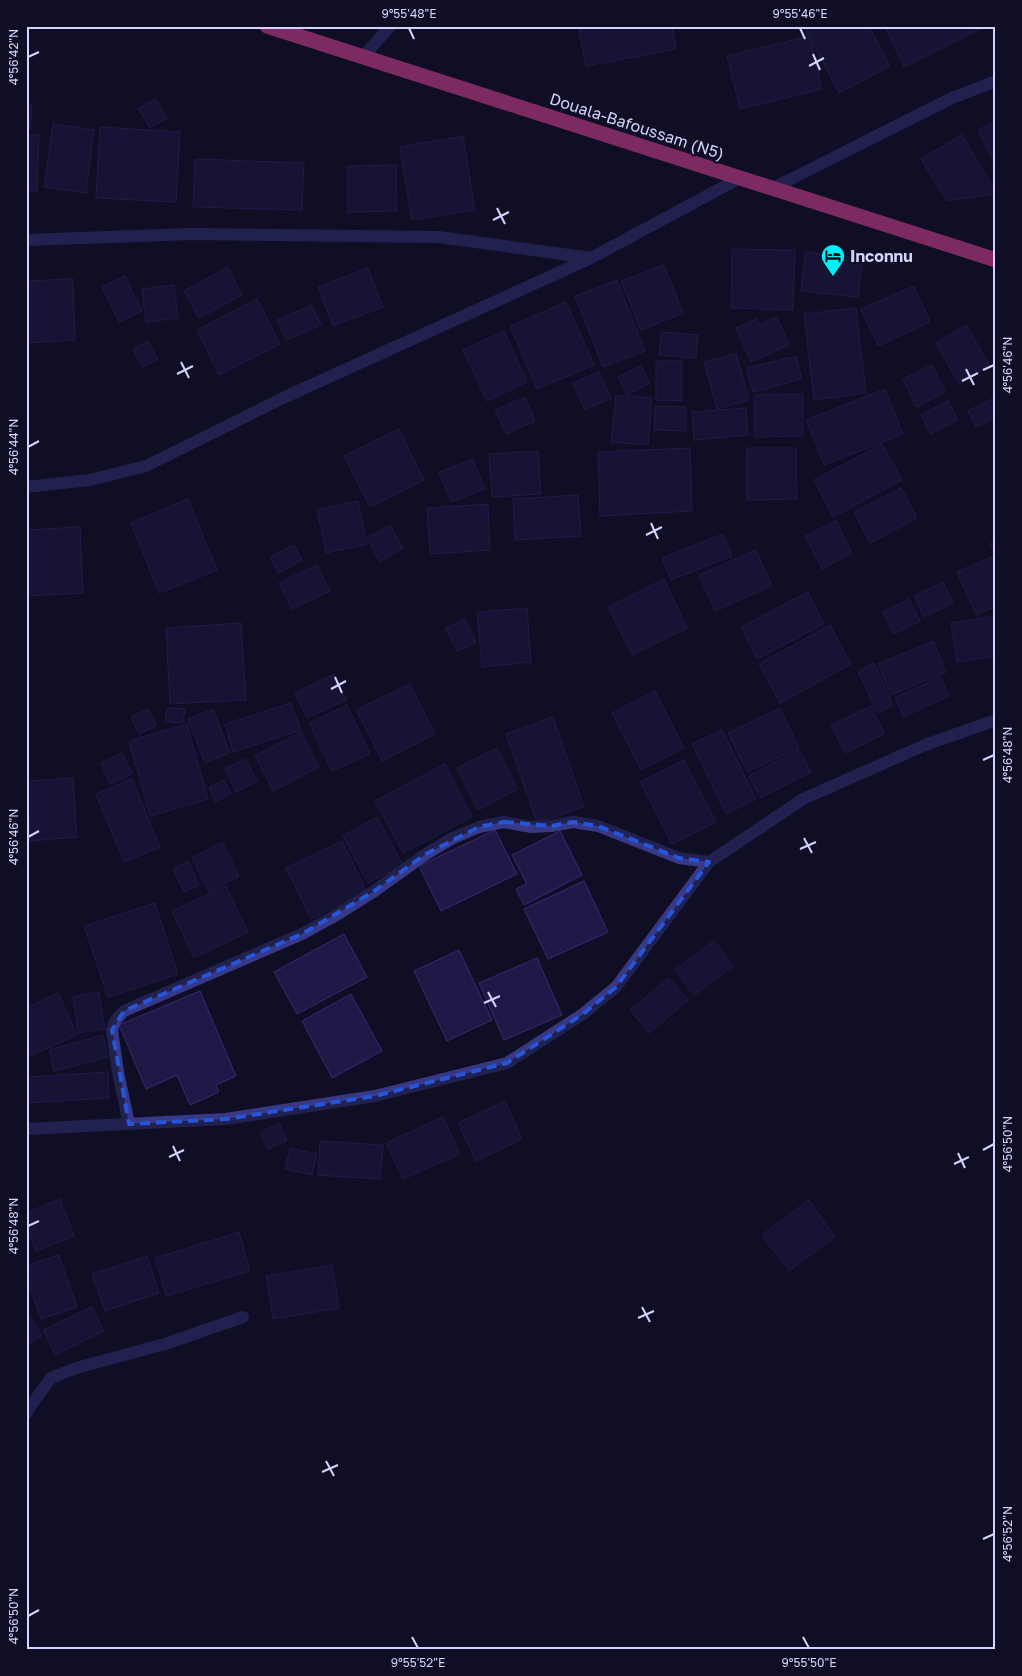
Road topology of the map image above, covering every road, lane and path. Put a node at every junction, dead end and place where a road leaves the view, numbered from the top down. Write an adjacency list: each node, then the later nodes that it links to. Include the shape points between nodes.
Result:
1 (267, 26): 3 (highway, Douala-Bafoussam (N5))
2 (390, 26): 3 (street)
3 (364, 56): 5 (highway, Douala-Bafoussam (N5))
4 (996, 81): 6 (street, via 952,98)
5 (740, 178): 6 (highway, Douala-Bafoussam (N5)); 8 (street)
6 (771, 189): 9 (highway, Douala-Bafoussam (N5))
7 (26, 240): 8 (street, via 192,234 439,237)
8 (591, 258): 10 (street, via 285,397 146,466 90,480)
9 (996, 260)
10 (26, 487)
11 (996, 720): 12 (street, via 925,745 803,799)
12 (709, 862): 13 (street, via 616,987 583,1014 507,1063 375,1096 226,1119); 13 (street, via 679,858 598,826 572,822 532,827 504,822 479,827 452,838 357,903 302,934 124,1010 112,1030)
13 (129, 1124): 14 (street)
14 (26, 1129)
15 (244, 1317): 16 (street, via 51,1378)
16 (26, 1414)

